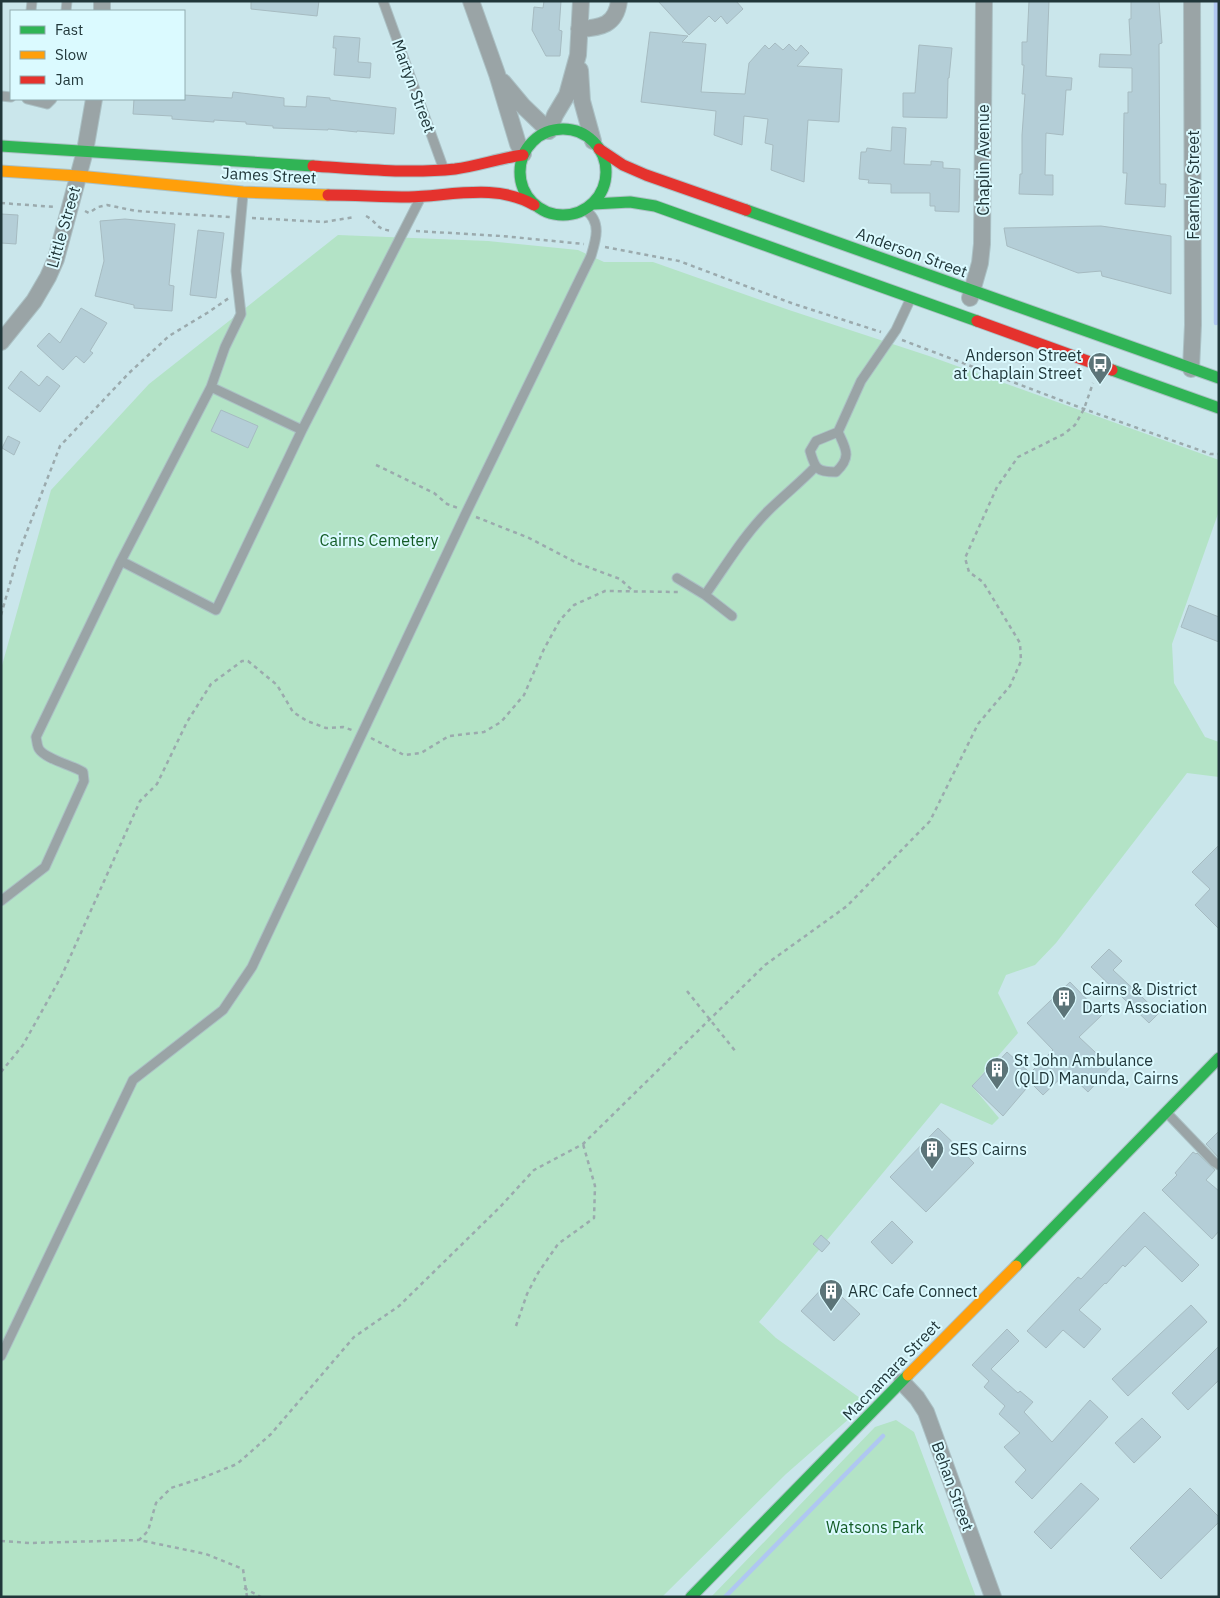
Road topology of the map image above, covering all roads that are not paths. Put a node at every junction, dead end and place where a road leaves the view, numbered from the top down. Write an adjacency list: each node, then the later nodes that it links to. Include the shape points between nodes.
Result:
1 (384, 1): 18 (lane, Martyn Street)
2 (471, 1): 9 (street)
3 (581, 1): 7 (street)
4 (620, 1): 7 (street, via 616,16 608,22 594,29)
5 (984, 1): 25 (street, Chaplin Avenue, via 982,244)
6 (1192, 1): 29 (street, Fearnley Street)
7 (579, 29): 8 (street)
8 (578, 55): 13 (street, via 567,95); 14 (street, via 582,101)
9 (497, 74): 13 (street); 17 (street)
10 (31, 100): 11 (lane, via 47,104)
11 (51, 100)
12 (94, 100): 16 (street, Little Street)
13 (549, 131): 14 (main road, via 572,130); 17 (main road, via 534,140)
14 (596, 145): 24 (main road, via 606,174 601,193); 25 (main road, Anderson Street, via 634,171)
15 (1, 146): 16 (main road, James Street)
16 (85, 151): 18 (main road, James Street, via 378,170); 20 (street, Little Street)
17 (523, 155): 18 (main road, James Street); 23 (main road, via 520,178)
18 (444, 170)
19 (1, 171): 20 (main road, James Street)
20 (78, 176): 21 (main road, James Street); 28 (street, Little Street, via 56,259 48,277 26,312)
21 (244, 192): 22 (main road, James Street); 31 (lane, via 236,271 240,314)
22 (422, 196): 23 (main road, James Street, via 493,192); 33 (lane)
23 (534, 205): 24 (main road, via 548,213 563,216)
24 (589, 207): 26 (main road, via 630,202 655,206); 44 (lane, via 596,226 590,256 252,967 223,1010 133,1080)
25 (972, 291): 27 (street, Chaplin Avenue); 29 (main road, Anderson Street)
26 (911, 298): 27 (main road); 34 (lane, via 892,336 861,381)
27 (963, 316): 32 (main road)
28 (1, 342)
29 (1191, 369): 30 (main road, Anderson Street)
30 (1219, 378)
31 (211, 386): 33 (lane); 36 (lane)
32 (1219, 408)
33 (302, 430): 36 (lane, via 216,610)
34 (838, 432): 35 (lane, via 816,440 810,451); 35 (lane, via 847,453 844,465 836,472 823,472)
35 (816, 466): 38 (lane, via 767,512)
36 (120, 561): 40 (lane, via 36,737 38,748 46,756 74,766 83,772 84,781 45,867)
37 (677, 578): 38 (lane)
38 (705, 595): 39 (lane)
39 (732, 616)
40 (1, 901)
41 (1219, 1058): 42 (main road, Macnamara Street)
42 (1166, 1111): 43 (lane); 45 (main road, Macnamara Street)
43 (1219, 1165)
44 (1, 1356)
45 (902, 1382): 46 (main road, Macnamara Street); 47 (street, Behan Street, via 926,1412)
46 (691, 1597)
47 (994, 1597)

